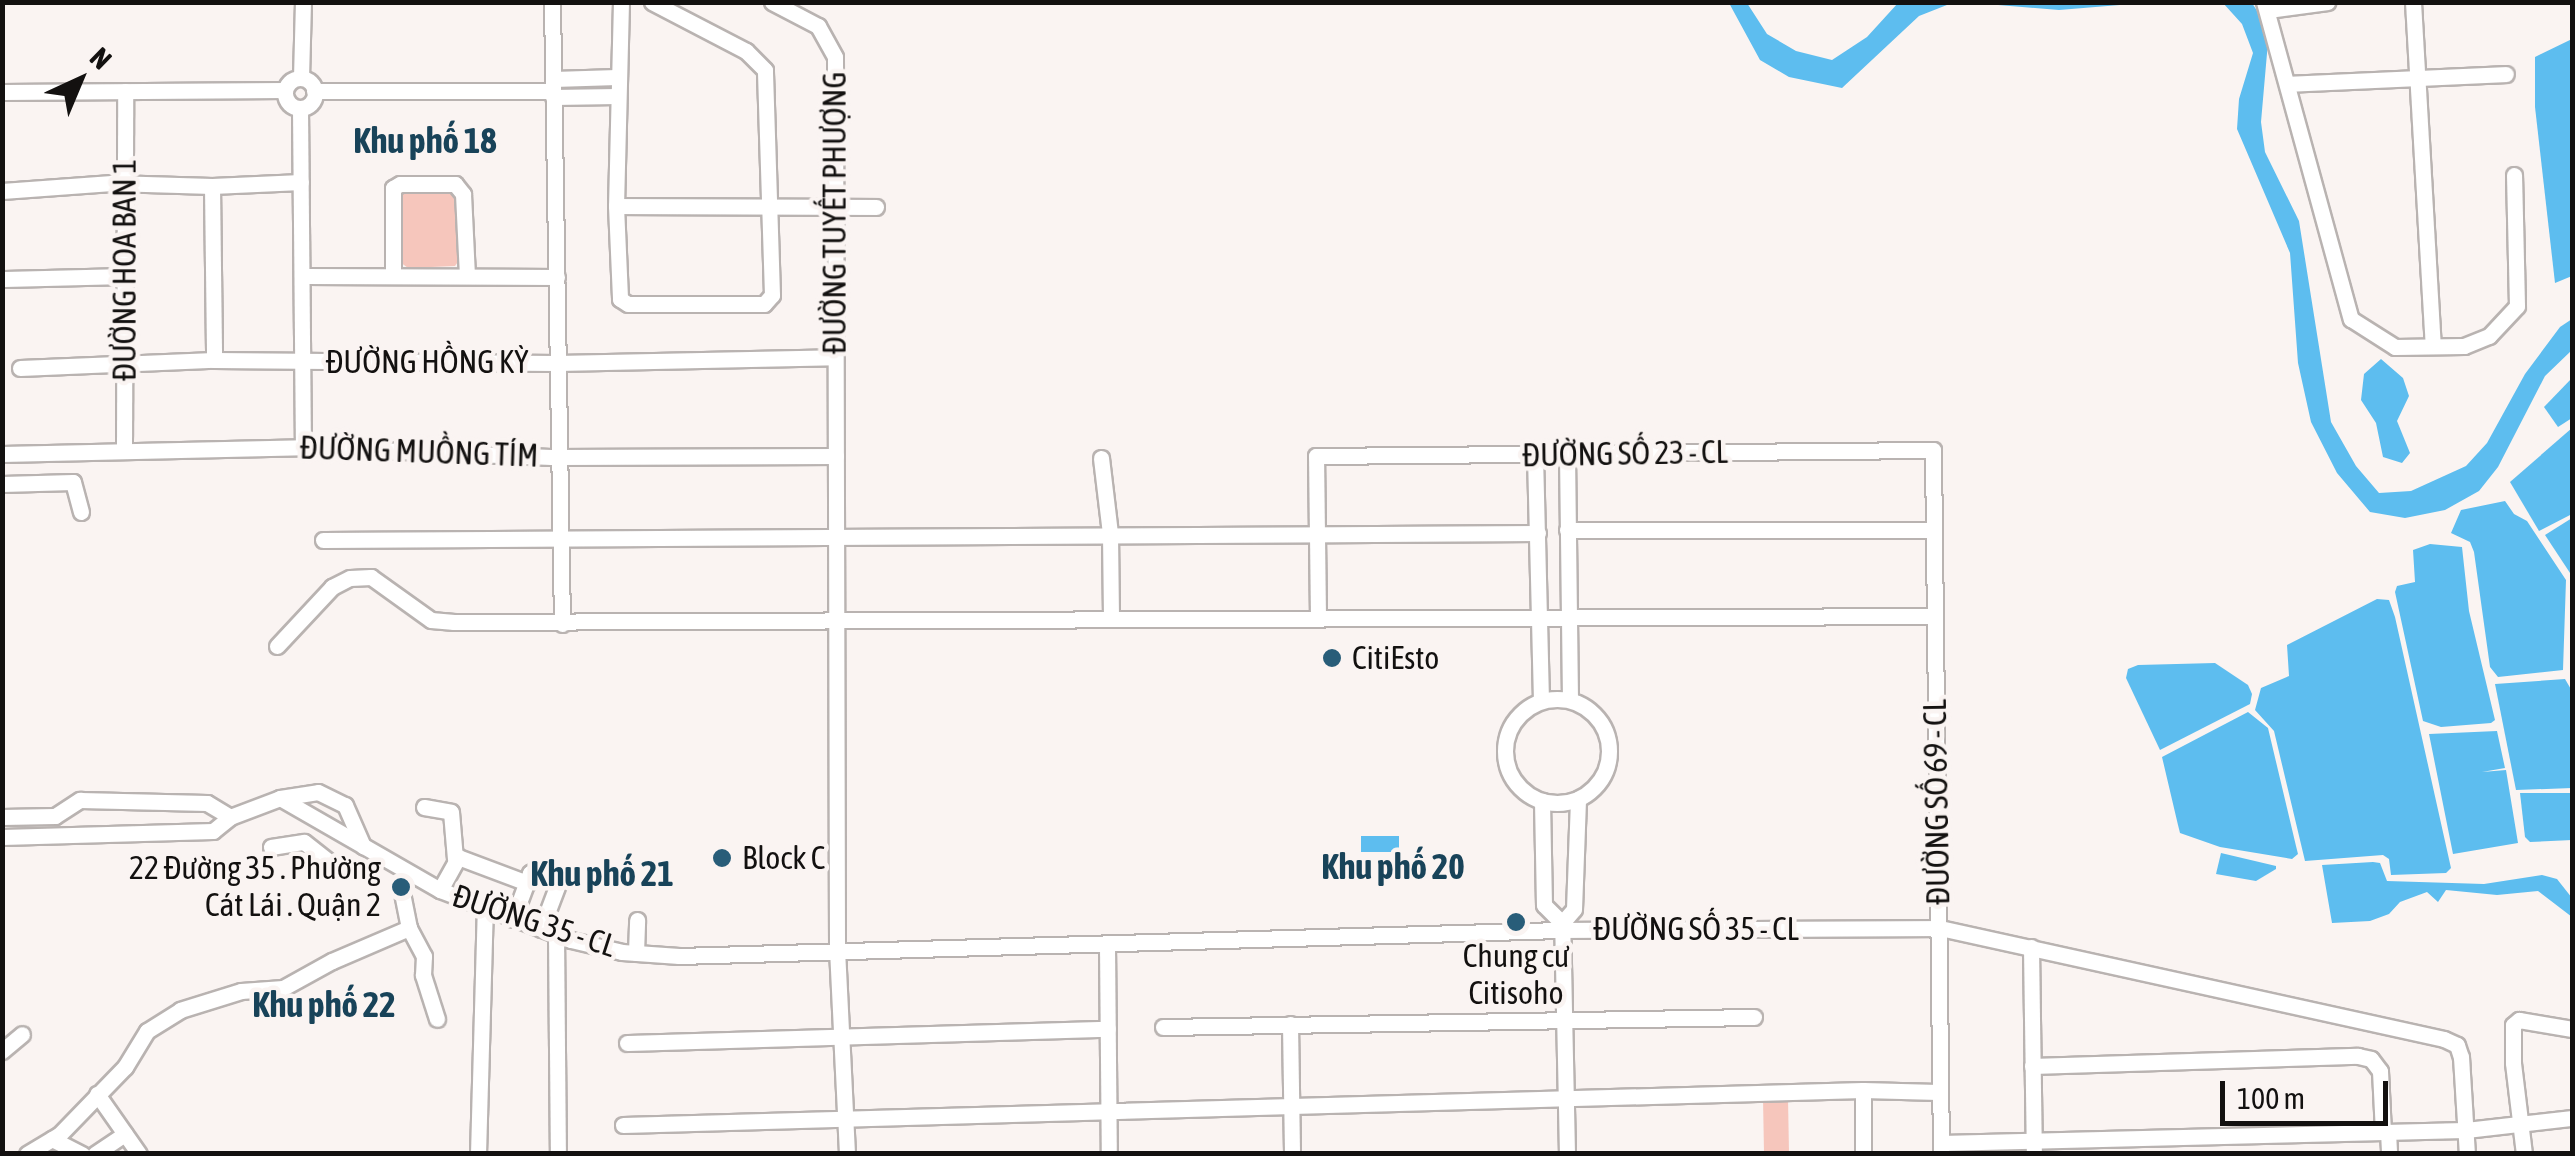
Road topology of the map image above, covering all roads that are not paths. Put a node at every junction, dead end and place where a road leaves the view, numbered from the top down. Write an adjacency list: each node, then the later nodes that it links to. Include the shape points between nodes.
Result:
1 (303, 2): 12 (street)
2 (540, 2): 8 (street)
3 (620, 2): 11 (street)
4 (652, 2): 29 (street, via 746,50 765,70)
5 (772, 2): 30 (street, ĐƯỜNG TUYẾT PHƯỢNG, via 818,26 835,57)
6 (2327, 2): 9 (street)
7 (2413, 2): 13 (street)
8 (552, 3): 15 (street)
9 (2266, 6): 14 (street)
10 (2506, 74): 13 (street)
11 (618, 77): 15 (street); 20 (street)
12 (301, 78): 16 (street); 17 (street)
13 (2417, 78): 14 (street); 37 (street)
14 (2286, 84): 37 (street, via 2351,319 2394,347)
15 (553, 89): 17 (street); 20 (street); 35 (street)
16 (285, 90): 19 (street); 21 (street)
17 (314, 90): 21 (street, via 312,102)
18 (2, 92): 19 (street)
19 (125, 92): 24 (street, ĐƯỜNG HOA BAN 1)
20 (617, 96): 27 (street)
21 (300, 108): 23 (street)
22 (2514, 175): 37 (street, via 2516,306 2489,336 2464,346)
23 (302, 182): 25 (street); 32 (street)
24 (124, 186): 25 (street); 26 (street); 31 (street, ĐƯỜNG HOA BAN 1)
25 (212, 186): 39 (street)
26 (2, 190)
27 (616, 206): 29 (street); 29 (street, via 620,298 648,304 770,300)
28 (876, 207): 30 (street)
29 (769, 208): 30 (street)
30 (834, 208): 38 (street, ĐƯỜNG TUYẾT PHƯỢNG)
31 (126, 276): 36 (street); 40 (street, ĐƯỜNG HOA BAN 1)
32 (304, 276): 33 (street); 41 (street)
33 (393, 276): 34 (street); 34 (street, via 393,188 400,184 462,189)
34 (467, 276): 35 (street)
35 (556, 277): 42 (street)
36 (4, 278)
37 (2433, 345)
38 (835, 357): 42 (street, ĐƯỜNG HỒNG KỲ); 50 (street, ĐƯỜNG TUYẾT PHƯỢNG)
39 (214, 360): 40 (street, ĐƯỜNG HỒNG KỲ); 41 (street, ĐƯỜNG HỒNG KỲ)
40 (126, 362): 43 (street, ĐƯỜNG HỒNG KỲ); 45 (street, ĐƯỜNG HOA BAN 1)
41 (303, 362): 42 (street, ĐƯỜNG HỒNG KỲ); 44 (street)
42 (557, 362): 51 (street)
43 (20, 368)
44 (302, 446): 45 (street, ĐƯỜNG MUỒNG TÍM); 51 (street, ĐƯỜNG MUỒNG TÍM)
45 (124, 449): 47 (street, ĐƯỜNG MUỒNG TÍM)
46 (1933, 450): 48 (street, ĐƯỜNG SỐ 23 - CL); 56 (street, ĐƯỜNG SỐ 69 - CL)
47 (2, 454)
48 (1567, 454): 49 (street, ĐƯỜNG SỐ 23 - CL); 55 (street)
49 (1535, 455): 57 (street, ĐƯỜNG SỐ 23 - CL, via 1316,456); 59 (street)
50 (836, 456): 51 (street, ĐƯỜNG MUỒNG TÍM); 61 (street, ĐƯỜNG TUYẾT PHƯỢNG)
51 (557, 457): 60 (street)
52 (1101, 458): 58 (street)
53 (2, 484): 54 (street, via 72,482)
54 (81, 512)
55 (1567, 530): 56 (street); 63 (street)
56 (1932, 530): 64 (street, ĐƯỜNG SỐ 69 - CL)
57 (1315, 532): 58 (street); 59 (street); 67 (street)
58 (1110, 534): 61 (street); 66 (street)
59 (1538, 534): 65 (street)
60 (560, 537): 61 (street); 62 (street); 69 (street)
61 (836, 539): 68 (street, ĐƯỜNG TUYẾT PHƯỢNG)
62 (323, 540)
63 (1566, 616): 64 (street); 65 (street); 71 (street)
64 (1933, 616): 92 (street, ĐƯỜNG SỐ 69 - CL)
65 (1539, 617): 67 (street); 72 (street)
66 (1111, 618): 67 (street); 68 (street)
67 (1318, 618)
68 (837, 621): 69 (street); 96 (street, ĐƯỜNG TUYẾT PHƯỢNG)
69 (562, 624): 70 (street, via 431,620 371,577 350,578 332,586)
70 (278, 646)
71 (1570, 700): 72 (street); 74 (street, via 1589,710 1608,740 1604,775)
72 (1541, 701): 75 (street, via 1514,720 1504,751 1515,783)
73 (280, 798): 78 (street, ĐƯỜNG 35 - CL); 80 (street, ĐƯỜNG 35 - CL); 80 (street, ĐƯỜNG 35 - CL, via 318,792 345,804)
74 (1578, 800): 75 (street); 90 (street, via 1574,909)
75 (1542, 802): 90 (street, via 1544,905)
76 (424, 807): 82 (street, via 451,812)
77 (2, 817): 78 (street, via 55,816 80,800 207,803)
78 (230, 817): 79 (street, ĐƯỜNG 35 - CL, via 213,831)
79 (2, 836)
80 (364, 846): 84 (street, ĐƯỜNG 35 - CL)
81 (271, 847): 83 (street, via 304,842)
82 (455, 858): 85 (street); 86 (street)
83 (327, 860)
84 (405, 874): 86 (street, ĐƯỜNG 35 - CL); 91 (street, via 401,888)
85 (527, 883): 88 (street); 93 (street, via 537,869 556,877)
86 (440, 890): 87 (street, ĐƯỜNG 35 - CL)
87 (485, 909): 88 (street, ĐƯỜNG 35 - CL); 130 (street)
88 (513, 919): 93 (street, ĐƯỜNG 35 - CL)
89 (637, 920): 97 (street)
90 (1562, 927): 92 (street, ĐƯỜNG SỐ 35 - CL); 94 (street, ĐƯỜNG SỐ 35 - CL); 100 (street)
91 (409, 928): 99 (street, via 424,956); 112 (street, via 283,988 241,991 180,1010 147,1031)
92 (1940, 928): 95 (street, ĐƯỜNG SỐ 35 - CL); 111 (street, ĐƯỜNG SỐ 69 - CL)
93 (549, 932): 97 (street, ĐƯỜNG 35 - CL); 131 (street)
94 (1108, 946): 96 (street, ĐƯỜNG SỐ 35 - CL); 103 (street)
95 (2030, 946): 109 (street); 120 (street, ĐƯỜNG SỐ 35 - CL, via 2444,1039 2457,1045 2461,1057)
96 (837, 949): 97 (street, ĐƯỜNG 35 - CL); 106 (street, ĐƯỜNG TUYẾT PHƯỢNG)
97 (636, 953)
98 (1754, 1017): 100 (street)
99 (437, 1020)
100 (1563, 1020): 101 (street); 113 (street)
101 (1290, 1024): 102 (street); 114 (street)
102 (1163, 1027)
103 (1108, 1029): 106 (street); 115 (street)
104 (2572, 1029): 118 (street, via 2519,1020 2513,1025)
105 (22, 1034): 108 (street)
106 (842, 1035): 107 (street); 117 (street, ĐƯỜNG TUYẾT PHƯỢNG)
107 (627, 1043)
108 (2, 1051)
109 (2032, 1066): 121 (street, via 2358,1056 2380,1071); 124 (street)
110 (1863, 1090): 111 (street); 113 (street); 136 (street)
111 (1938, 1092): 125 (street, ĐƯỜNG SỐ 69 - CL)
112 (96, 1094): 122 (street); 123 (street)
113 (1567, 1098): 114 (street); 135 (street)
114 (1292, 1106): 115 (street); 134 (street)
115 (1109, 1112): 117 (street); 133 (street)
116 (2572, 1118): 118 (street)
117 (847, 1119): 119 (street); 132 (street, ĐƯỜNG TUYẾT PHƯỢNG)
118 (2522, 1124): 120 (street); 139 (street)
119 (623, 1126)
120 (2466, 1130): 121 (street); 138 (street, ĐƯỜNG SỐ 35 - CL)
121 (2386, 1132): 124 (street); 137 (street)
122 (125, 1134): 128 (street); 129 (street)
123 (52, 1138): 126 (street); 127 (street)
124 (2034, 1146): 125 (street)
125 (1941, 1148)
126 (28, 1154)
127 (82, 1154)
128 (95, 1154)
129 (138, 1154)
130 (478, 1154)
131 (558, 1154)
132 (847, 1154)
133 (1109, 1154)
134 (1292, 1154)
135 (1567, 1154)
136 (1863, 1154)
137 (2389, 1154)
138 (2467, 1154)
139 (2524, 1154)

